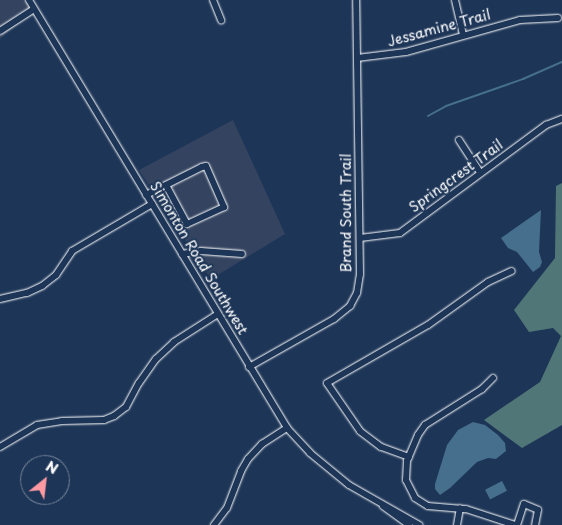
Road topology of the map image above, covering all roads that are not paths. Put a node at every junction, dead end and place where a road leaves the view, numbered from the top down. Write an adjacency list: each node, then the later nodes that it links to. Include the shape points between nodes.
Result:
1 (28, 0): 5 (street, Simonton Road Southwest)
2 (213, 0): 7 (street)
3 (356, 0): 10 (street, Brand South Trail)
4 (455, 0): 9 (street)
5 (34, 8): 8 (street); 15 (street, Simonton Road Southwest)
6 (558, 18): 9 (street, Jessamine Trail, via 520,20)
7 (221, 20)
8 (0, 31)
9 (463, 35): 10 (street, Jessamine Trail, via 406,52)
10 (357, 58): 17 (street, Brand South Trail)
11 (562, 119): 13 (street, Springcrest Trail, via 546,126)
12 (459, 140): 13 (street)
13 (480, 172): 17 (street, Springcrest Trail, via 400,233)
14 (166, 185): 14 (street, via 206,166 224,207 187,224); 15 (street)
15 (146, 195): 16 (street, Simonton Road Southwest)
16 (152, 204): 18 (street, Simonton Road Southwest); 21 (street, via 72,250 56,275 42,286)
17 (360, 238): 23 (street, Brand South Trail, via 360,274 357,292 350,306)
18 (182, 254): 19 (street, via 201,251); 22 (street, Simonton Road Southwest)
19 (242, 254)
20 (512, 270): 27 (street, via 488,282 428,325 327,383 360,431 381,447)
21 (0, 299)
22 (218, 314): 23 (street, Simonton Road Southwest); 26 (street, via 174,342 156,359 138,383 126,407 114,416 104,420 62,420 37,425)
23 (249, 366): 25 (street, Simonton Road Southwest)
24 (493, 378): 27 (street, via 482,389 425,425)
25 (287, 428): 28 (street, Simonton Road Southwest, via 329,470); 31 (street, via 262,444 248,460 227,508)
26 (0, 447)
27 (409, 457): 29 (street, via 406,480 415,498 428,506)
28 (378, 502): 32 (street, Simonton Road Southwest); 33 (street, Simonton Road Southwest)
29 (460, 508): 30 (street); 34 (street)
30 (456, 524)
31 (214, 525)
32 (409, 525)
33 (420, 525)
34 (516, 525): 35 (street, via 524,504 538,510)
35 (535, 525)

